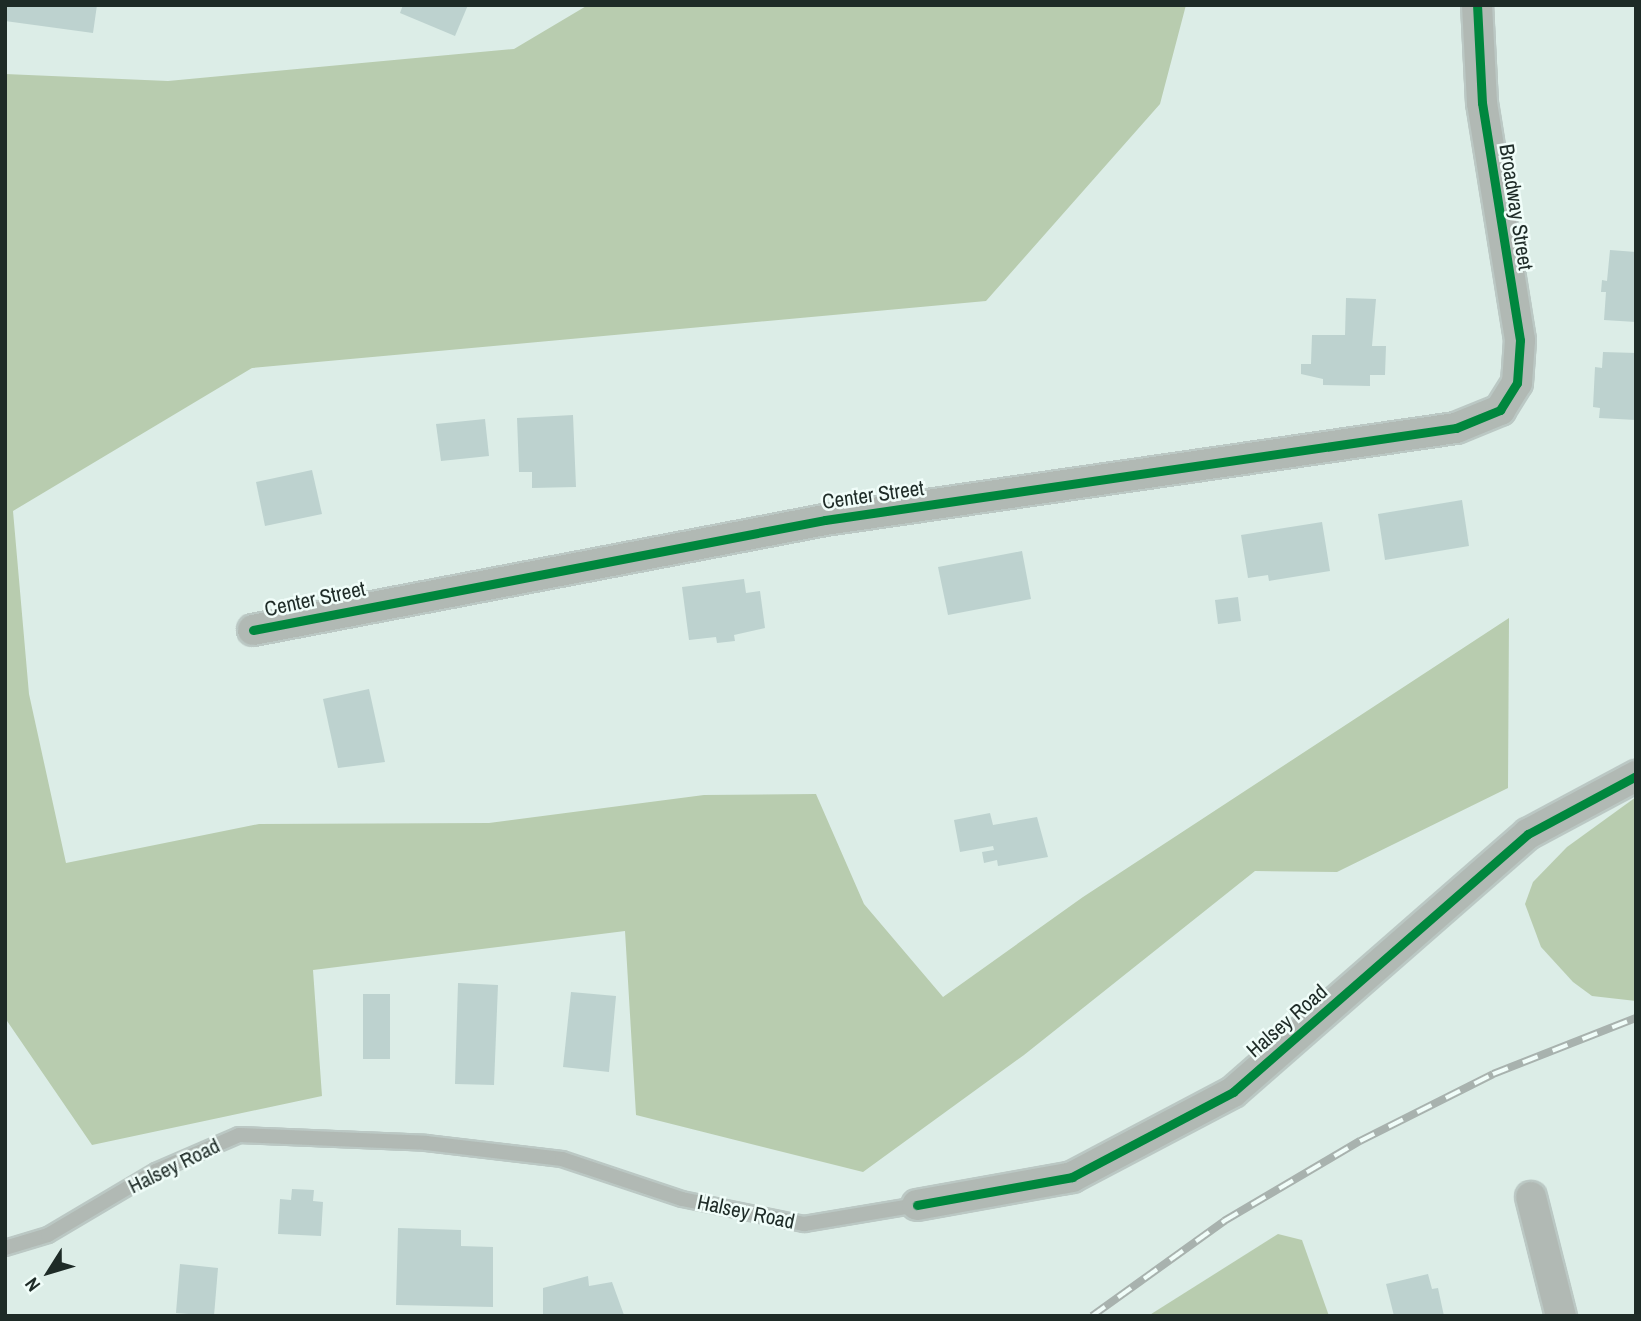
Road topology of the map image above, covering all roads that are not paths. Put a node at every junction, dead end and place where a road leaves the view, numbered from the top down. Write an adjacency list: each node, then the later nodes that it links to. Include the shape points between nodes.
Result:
1 (1477, 5): 2 (street, Broadway Street, via 1482,103 1520,340 1517,383)
2 (1500, 410): 3 (street, Center Street, via 1456,428 825,520)
3 (253, 629)
4 (1636, 776): 6 (street, Halsey Road, via 1528,834 1233,1091 1072,1177)
5 (1531, 1197): 8 (street)
6 (917, 1205): 7 (lane, Halsey Road, via 804,1224 682,1199 562,1159 426,1143 239,1135 156,1171 48,1236)
7 (5, 1248)
8 (1561, 1316)

